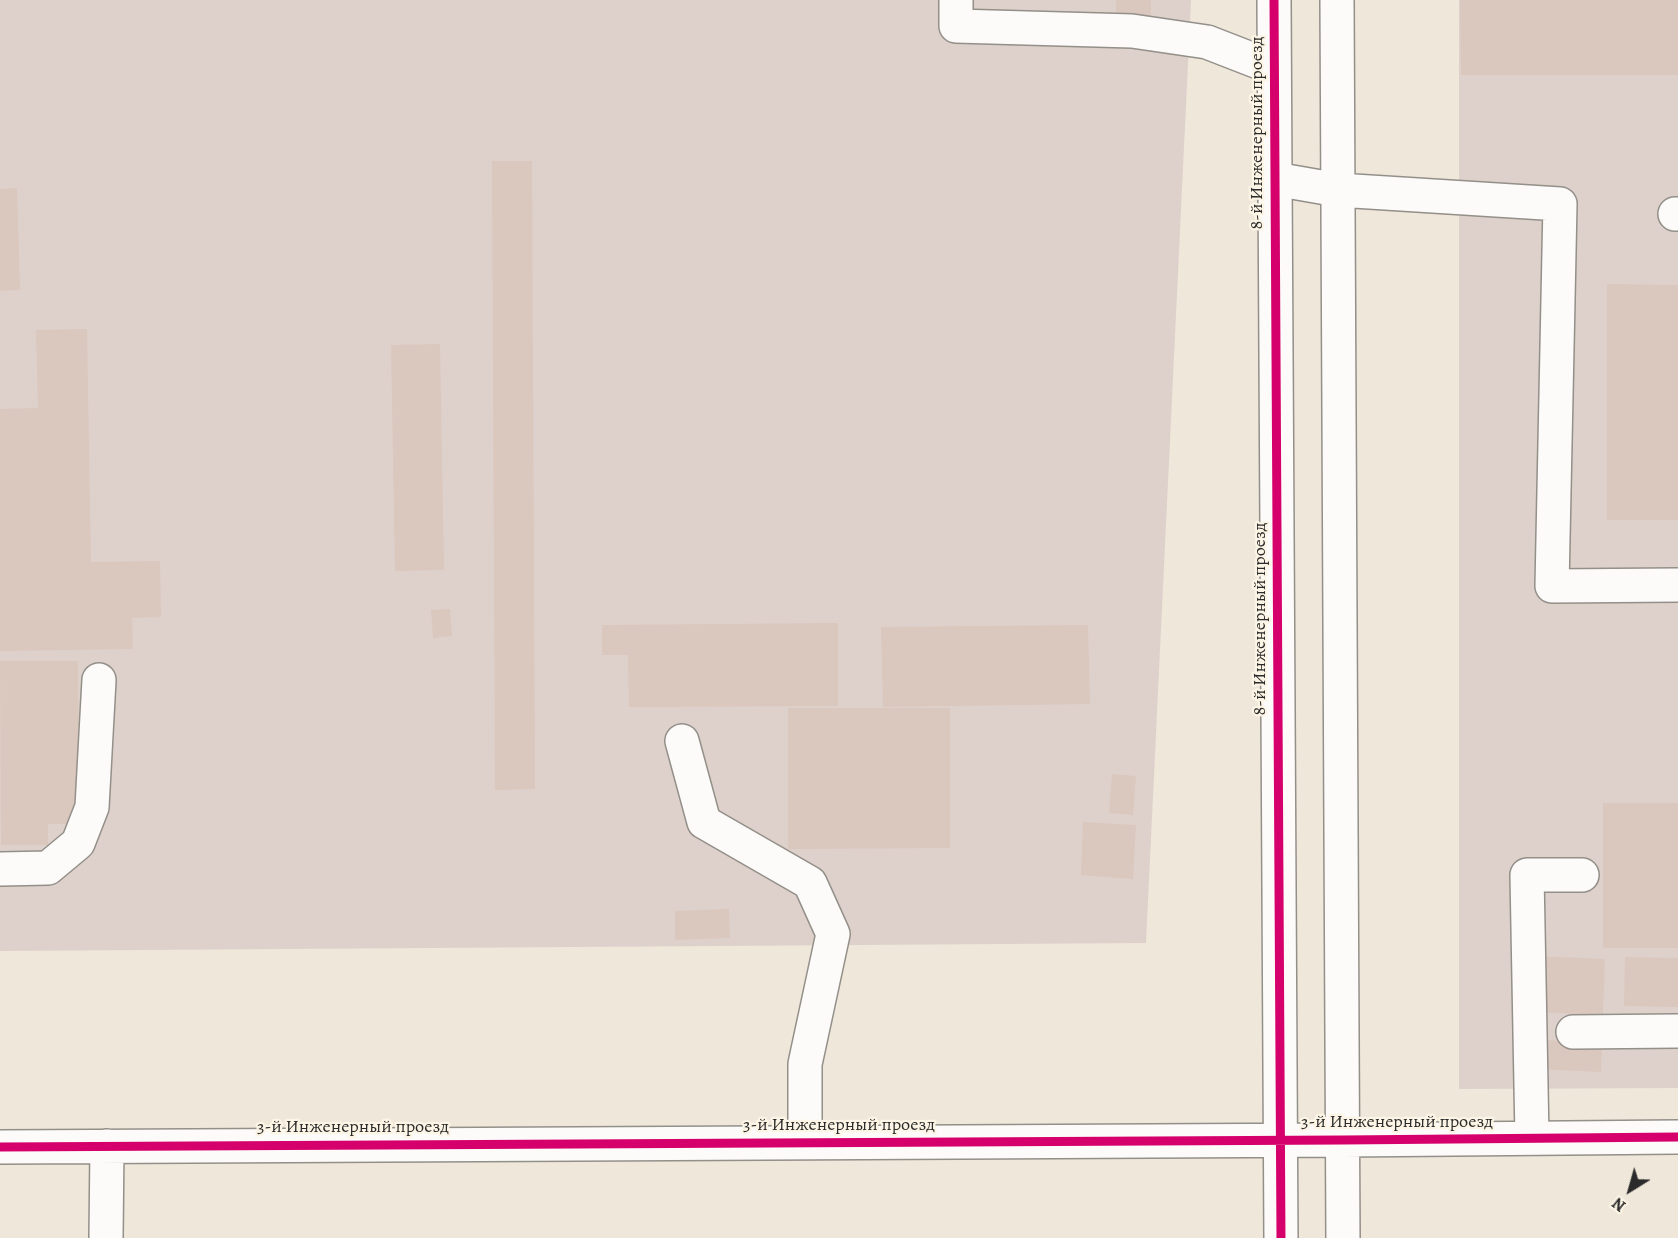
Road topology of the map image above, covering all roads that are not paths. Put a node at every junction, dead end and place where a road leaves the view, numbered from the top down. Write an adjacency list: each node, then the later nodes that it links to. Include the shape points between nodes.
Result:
1 (956, 0): 4 (street, via 956,26 1132,30 1206,42)
2 (1274, 0): 4 (street, 8-й Инженерный проезд)
3 (1336, 0): 6 (street)
4 (1274, 68): 5 (street, 8-й Инженерный проезд)
5 (1275, 179): 6 (street); 16 (street, 8-й Инженерный проезд)
6 (1338, 190): 7 (street, via 1560,204 1552,586); 17 (street)
7 (1678, 585)
8 (99, 680): 10 (street, via 92,807 78,843 48,868)
9 (682, 741): 18 (street, via 704,822 810,883 833,934 805,1064)
10 (0, 869)
11 (1582, 875): 15 (street, via 1527,875)
12 (1678, 1031): 13 (street)
13 (1573, 1032)
14 (1678, 1137): 15 (street, 3-й Инженерный проезд)
15 (1532, 1138): 17 (street, 3-й Инженерный проезд)
16 (1281, 1140): 17 (street, 3-й Инженерный проезд); 18 (street, 3-й Инженерный проезд); 22 (street, 8-й Инженерный проезд)
17 (1343, 1140): 23 (street)
18 (805, 1142): 19 (street, 3-й Инженерный проезд)
19 (107, 1146): 20 (street, 3-й Инженерный проезд); 21 (street)
20 (0, 1147)
21 (106, 1238)
22 (1281, 1238)
23 (1343, 1238)

